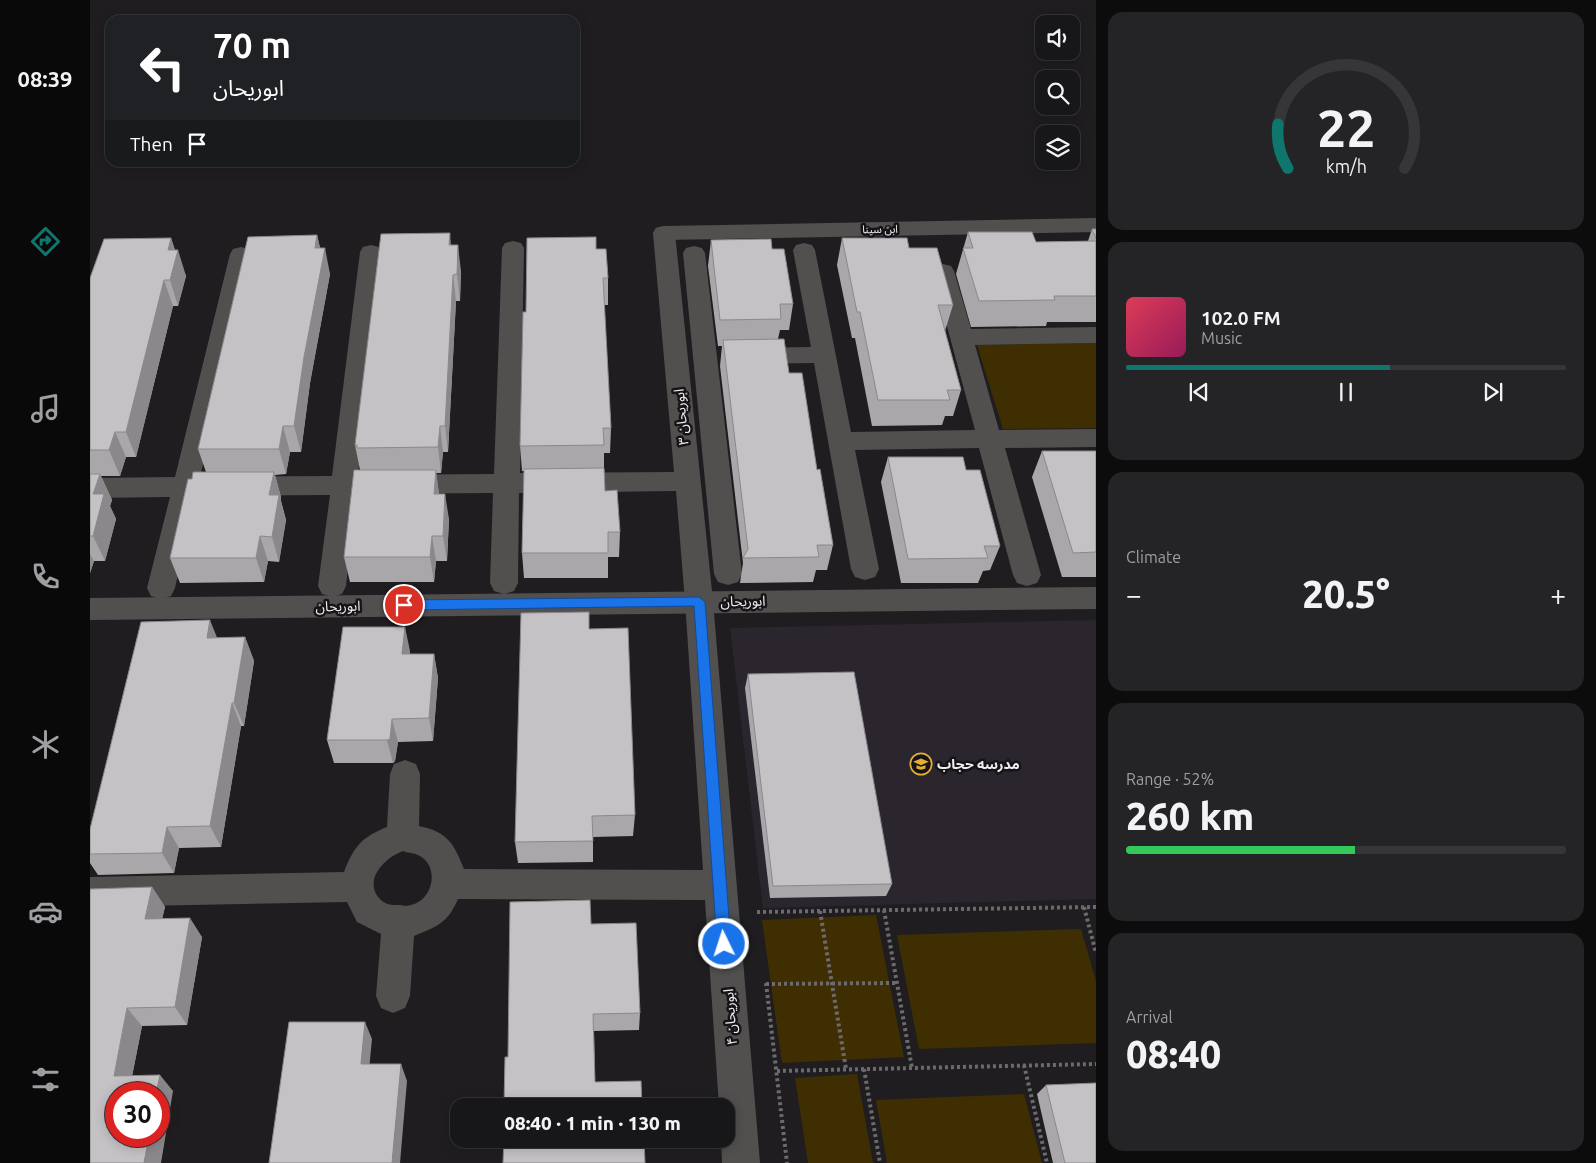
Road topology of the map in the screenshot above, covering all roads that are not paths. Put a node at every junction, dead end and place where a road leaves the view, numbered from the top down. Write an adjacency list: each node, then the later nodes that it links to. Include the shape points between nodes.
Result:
1 (1096, 225): 2 (street, ابن سینا)
2 (664, 233): 12 (street, ابوریحان ۳)
3 (513, 248): 18 (street)
4 (936, 249): 10 (street)
5 (804, 250): 11 (street)
6 (371, 252): 19 (street)
7 (694, 253): 13 (street)
8 (241, 254): 20 (street)
9 (1096, 335): 10 (street)
10 (961, 337): 15 (street)
11 (823, 355): 13 (street); 16 (street)
12 (676, 356): 13 (street); 17 (street, ابوریحان ۳)
13 (705, 356): 23 (street)
14 (1096, 438): 15 (street)
15 (990, 439): 16 (street); 24 (street)
16 (840, 441): 22 (street)
17 (688, 481): 18 (street); 29 (street, ابوریحان ۳)
18 (507, 483): 19 (street); 25 (street)
19 (344, 485): 20 (street); 26 (street)
20 (185, 487): 21 (street); 27 (street)
21 (90, 488)
22 (865, 569)
23 (728, 574)
24 (1027, 575)
25 (504, 583)
26 (332, 586)
27 (161, 588)
28 (1096, 598): 29 (street, ابوریحان)
29 (699, 602): 30 (street, ابوریحان); 34 (street, ابوریحان ۴)
30 (90, 609)
31 (405, 774): 32 (street)
32 (403, 837): 33 (street, via 417,838 440,851 448,863); 35 (street, via 375,849 359,872)
33 (448, 884): 34 (street); 37 (street, via 439,904 428,914)
34 (720, 885): 39 (street, ابوریحان ۴)
35 (358, 887): 36 (street); 37 (street, via 370,912)
36 (90, 892)
37 (398, 923): 38 (street)
38 (393, 996)
39 (741, 1163)

